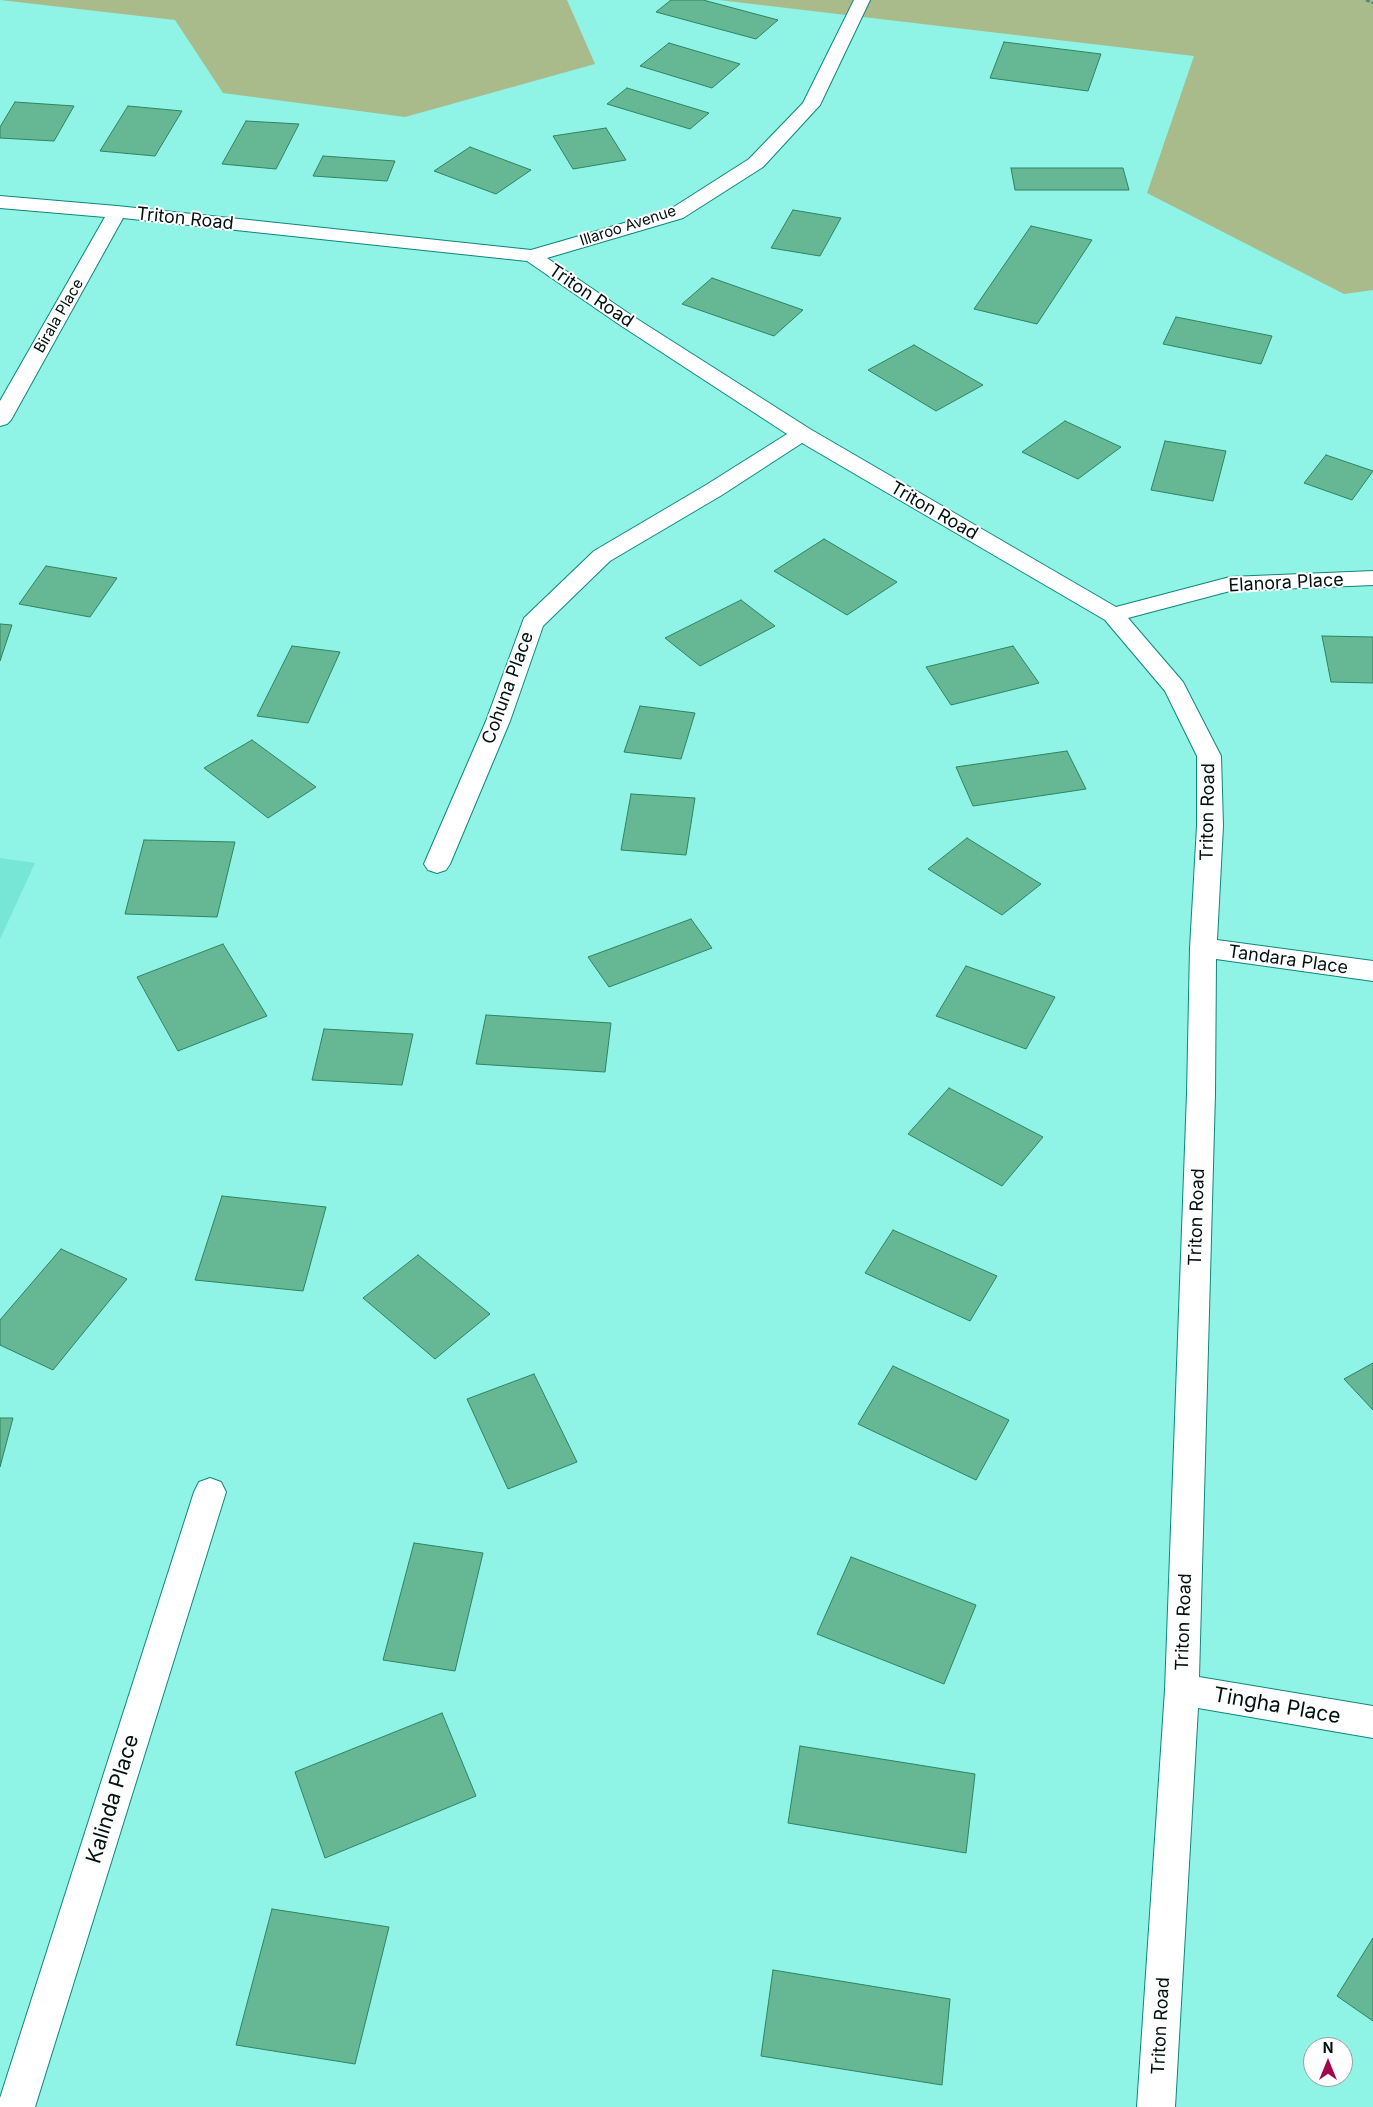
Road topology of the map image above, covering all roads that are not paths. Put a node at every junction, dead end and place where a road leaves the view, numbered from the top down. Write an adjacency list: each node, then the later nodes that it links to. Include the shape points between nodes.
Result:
1 (862, 0): 4 (street, Illaroo Avenue, via 811,105 756,163 676,214)
2 (0, 202): 3 (street, Triton Road)
3 (118, 212): 4 (street, Triton Road); 5 (street, Birala Place)
4 (532, 256): 6 (street, Triton Road)
5 (0, 420)
6 (802, 434): 8 (street, Triton Road); 9 (street, Cohuna Place, via 602,556 532,623 498,721)
7 (1373, 578): 8 (street, Elanora Place, via 1230,584)
8 (1113, 616): 10 (street, Triton Road, via 1175,688 1209,756 1210,826)
9 (437, 864)
10 (1202, 948): 11 (street, Tandara Place); 13 (street, Triton Road, via 1201,1103)
11 (1373, 971)
12 (210, 1492): 15 (street, Kalinda Place)
13 (1182, 1690): 14 (street, Tingha Place); 16 (street, Triton Road)
14 (1373, 1722)
15 (16, 2107)
16 (1156, 2107)

